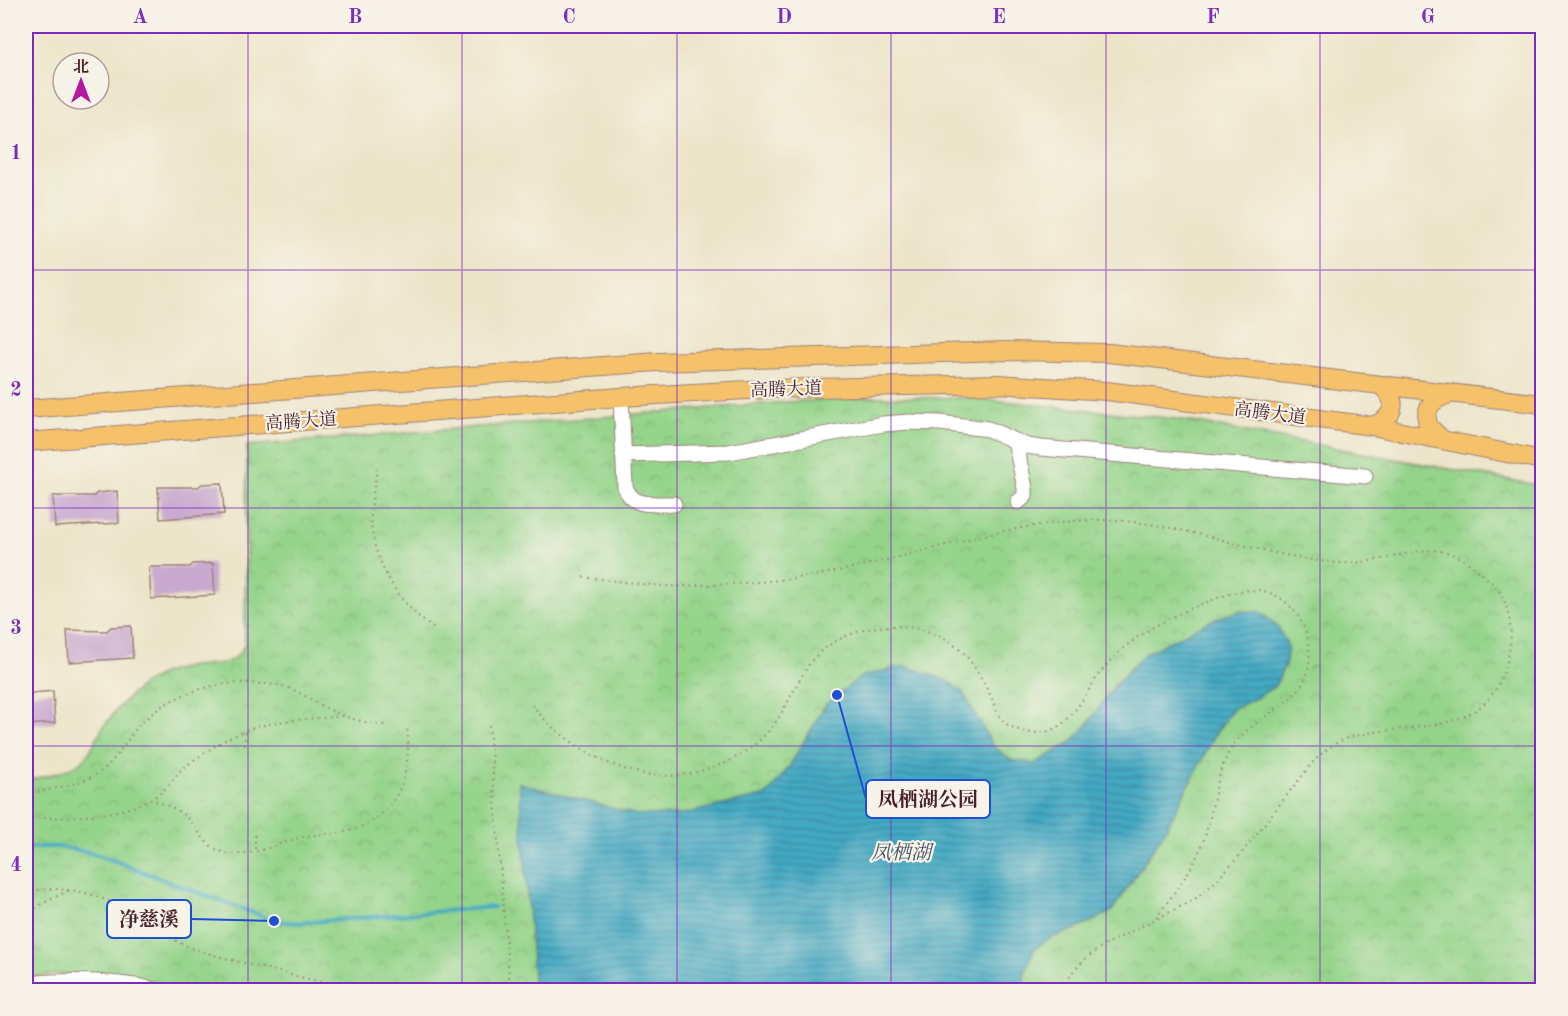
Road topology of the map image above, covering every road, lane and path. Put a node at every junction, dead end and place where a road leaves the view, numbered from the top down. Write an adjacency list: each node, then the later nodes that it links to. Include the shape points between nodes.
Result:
1 (1381, 386): 2 (main road, 高腾大道); 5 (main road, 高腾大道, via 1110,353 1005,351 657,362); 6 (main road, via 1392,399 1390,416)
2 (1450, 394): 4 (main road, 高腾大道); 7 (main road, via 1437,397 1427,411 1428,426)
3 (621, 398): 6 (main road, 高腾大道, via 789,388 998,384 1107,391); 9 (main road, 高腾大道); 10 (street)
4 (1542, 404)
5 (26, 409)
6 (1372, 426): 7 (main road, 高腾大道)
7 (1443, 440): 11 (main road, 高腾大道)
8 (1014, 441): 10 (street, via 988,429 909,422 729,452); 13 (street, via 1041,448); 14 (street, via 1025,488 1025,496)
9 (26, 442)
10 (623, 454): 15 (street, via 628,497 638,503)
11 (1542, 460)
12 (377, 468): 17 (path, via 371,520 379,556 409,608)
13 (1365, 477)
14 (1018, 502)
15 (674, 504)
16 (583, 577): 33 (path, via 666,586 799,578 1010,529 1095,520 1171,528 1282,555 1338,563 1431,549 1451,553 1472,564 1503,595 1511,624 1510,650 1490,697 1473,712 1451,721 1341,740 1313,762 1217,880 1195,899)
17 (436, 630)
18 (532, 705): 33 (path, via 559,733 600,759 658,777 682,776 726,763 763,738 779,719 808,665 836,641 877,627 901,626 930,632 953,643 981,677 1000,718 1010,728 1041,733 1065,720 1106,665 1145,631 1217,598 1249,590 1267,592 1286,602 1307,633 1307,672 1290,699 1257,720 1230,749 1220,772 1202,845)
19 (345, 716): 20 (path); 23 (path, via 280,722); 25 (path, via 279,686 214,686 182,695 154,712 99,773)
20 (385, 725)
21 (489, 725): 37 (path)
22 (407, 729): 29 (path, via 406,772 390,806 378,816 350,831 302,837)
23 (245, 732): 24 (path); 26 (path, via 202,755)
24 (245, 746)
25 (26, 795)
26 (150, 799): 27 (path, via 103,814); 29 (path, via 180,813 211,846 223,852)
27 (26, 818)
28 (255, 835): 29 (path)
29 (255, 851)
30 (69, 890): 31 (path, via 43,888); 32 (path); 36 (path, via 112,902 189,947)
31 (26, 892)
32 (26, 916)
33 (1155, 920): 38 (path, via 1085,958 1071,974)
34 (26, 984): 35 (street, via 101,981)
35 (155, 990)
36 (353, 990)
37 (510, 990)
38 (1065, 990)

